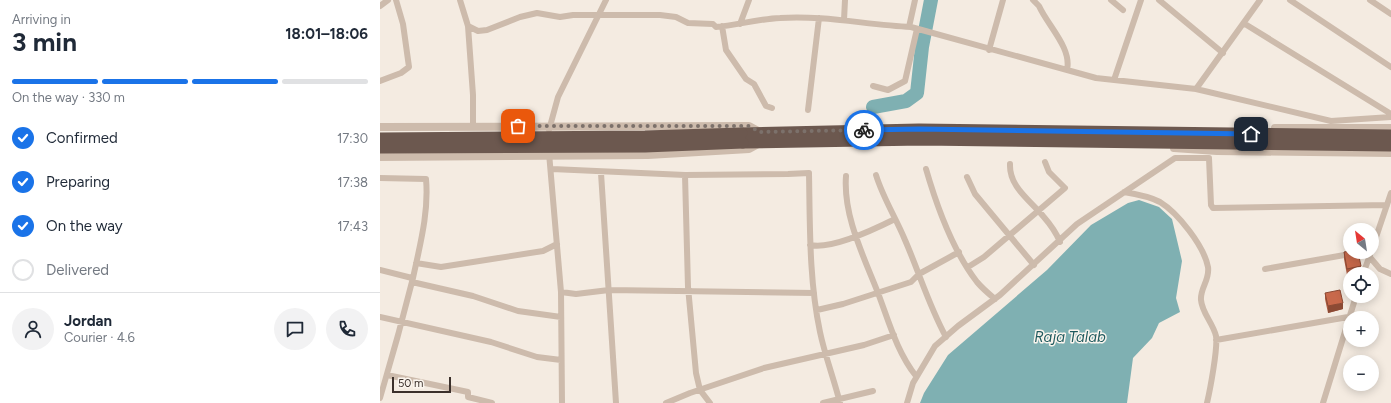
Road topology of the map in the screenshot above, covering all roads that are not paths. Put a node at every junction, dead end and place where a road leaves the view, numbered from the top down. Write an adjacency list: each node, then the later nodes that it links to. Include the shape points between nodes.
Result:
1 (388, 0): 16 (street)
2 (396, 0): 33 (street, via 403,24 409,67)
3 (460, 0): 24 (street)
4 (606, 0): 19 (street)
5 (749, 0): 22 (street)
6 (845, 0): 21 (street)
7 (915, 0): 26 (street)
8 (1003, 0): 28 (street)
9 (1034, 0): 31 (street, via 1068,59)
10 (1111, 0): 17 (street)
11 (1141, 0): 32 (street)
12 (1159, 0): 29 (street)
13 (1260, 0): 23 (street)
14 (1290, 0): 30 (street)
15 (1370, 0): 18 (street)
16 (380, 6)
17 (1123, 10)
18 (1391, 14)
19 (597, 16): 24 (street, via 560,17 537,13 486,30 478,31); 25 (street, via 660,15 688,23); 39 (street, via 596,23 558,97)
20 (819, 18): 21 (street); 22 (street, via 780,18); 37 (street)
21 (844, 20): 26 (street)
22 (740, 24): 25 (street)
23 (1245, 24): 29 (street); 38 (street)
24 (468, 26): 40 (street, via 474,95)
25 (722, 26): 36 (street, via 726,50 746,79 754,84 766,106)
26 (909, 27): 27 (street)
27 (917, 29): 28 (street); 34 (street, via 905,81 888,90)
28 (989, 50): 31 (street)
29 (1223, 53): 35 (street)
30 (1391, 67)
31 (1067, 70): 32 (street)
32 (1114, 80): 35 (street)
33 (380, 81)
34 (873, 86)
35 (1196, 89): 38 (street, via 1331,121)
36 (772, 108)
37 (808, 110)
38 (1391, 115)
39 (549, 125): 40 (street); 46 (street, via 749,126); 53 (street)
40 (473, 126): 41 (street)
41 (380, 127)
42 (1391, 128): 47 (street, via 1192,128)
43 (1391, 135): 48 (highway)
44 (380, 138): 45 (highway, bridge)
45 (743, 138): 46 (highway); 50 (highway, bridge, via 645,147)
46 (760, 138): 47 (highway, via 920,134); 53 (street, via 749,149)
47 (1106, 138): 48 (highway); 51 (street, via 1217,151)
48 (1173, 138): 49 (highway)
49 (1391, 146)
50 (380, 148)
51 (1391, 153)
52 (380, 157): 53 (street)
53 (550, 157): 56 (street)
54 (1045, 162): 67 (street, via 1049,172 1065,188)
55 (1010, 164): 67 (street, via 1013,182)
56 (552, 169): 58 (street); 73 (street)
57 (926, 169): 75 (street, via 946,225)
58 (601, 173): 59 (street); 86 (street)
59 (685, 175): 74 (street, via 808,173); 87 (street)
60 (876, 175): 68 (street)
61 (846, 176): 70 (street, via 850,214)
62 (967, 177): 71 (street, via 975,194 993,213)
63 (380, 178): 78 (street, via 426,179 424,233)
64 (1124, 192): 66 (street, via 1175,158 1209,158 1213,208); 72 (street, via 1077,224); 100 (street, via 1159,202 1174,213 1197,244 1208,271 1201,292 1201,301 1214,329)
65 (1391, 194): 66 (street)
66 (1387, 205): 69 (street)
67 (1038, 211): 71 (street); 72 (street, via 1055,231)
68 (895, 218): 70 (street); 83 (street)
69 (1379, 229)
70 (856, 236): 74 (street, via 818,246); 89 (street)
71 (1009, 236): 79 (street); 80 (street, via 984,258)
72 (1060, 242): 79 (street)
73 (557, 244): 78 (street, via 544,251 441,267); 88 (street)
74 (810, 245): 90 (street)
75 (959, 252): 80 (street); 83 (street)
76 (1343, 255): 81 (street)
77 (1374, 259): 84 (street, via 1380,270)
78 (416, 263): 85 (street)
79 (1034, 265): 91 (street)
80 (968, 267): 91 (street, via 978,282)
81 (1265, 269)
82 (380, 270): 85 (street)
83 (919, 274): 89 (street, via 911,282); 99 (street, via 936,319)
84 (1391, 274)
85 (412, 280): 94 (street, via 518,311); 96 (street)
86 (609, 290): 87 (street); 88 (street, via 576,294); 111 (street)
87 (689, 291): 90 (street); 105 (street, via 696,373)
88 (561, 292): 94 (street)
89 (878, 292): 92 (street); 98 (street)
90 (814, 294): 92 (street)
91 (995, 299): 99 (street)
92 (817, 310): 101 (street)
93 (380, 317): 96 (street)
94 (561, 317): 102 (street)
95 (1343, 318): 100 (street)
96 (402, 322): 102 (street, via 491,342 537,357); 103 (street)
97 (1343, 334): 117 (street)
98 (894, 335): 101 (street); 104 (street, via 900,351)
99 (946, 337): 104 (street, via 935,346)
100 (1216, 340): 116 (street)
101 (827, 353): 105 (street, via 764,368); 108 (street)
102 (561, 360): 110 (street)
103 (387, 375): 107 (street); 109 (street, via 468,392 468,397)
104 (916, 376): 115 (street)
105 (700, 390): 112 (street); 113 (street)
106 (873, 391): 108 (street)
107 (380, 398)
108 (840, 401): 114 (street)
109 (492, 403)
110 (562, 403)
111 (616, 403)
112 (666, 403)
113 (710, 403)
114 (823, 403)
115 (907, 403)
116 (1207, 403)
117 (1323, 403)

